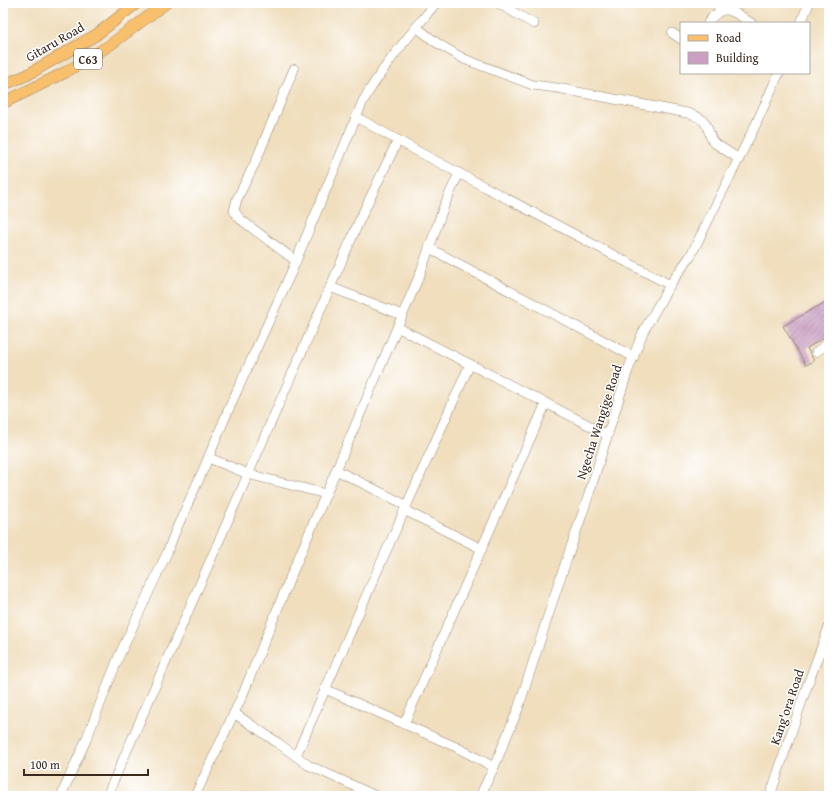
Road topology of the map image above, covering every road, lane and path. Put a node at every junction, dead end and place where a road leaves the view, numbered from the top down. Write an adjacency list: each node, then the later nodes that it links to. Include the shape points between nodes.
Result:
1 (137, 3): 17 (main road, Gitaru Road / C63, via 96,35 27,75)
2 (166, 3): 18 (main road, C63, via 110,45 66,72)
3 (436, 3): 12 (street)
4 (498, 3): 11 (street)
5 (712, 3): 7 (street)
6 (809, 3): 10 (street)
7 (726, 9): 8 (street, via 717,12); 9 (street)
8 (709, 22)
9 (749, 22)
10 (801, 22)
11 (534, 24)
12 (416, 27): 19 (street, via 373,84); 21 (street, via 464,59 533,85 687,113 700,118 705,123 713,142)
13 (672, 33): 14 (street)
14 (680, 38)
15 (294, 69): 24 (street, via 234,211)
16 (779, 74): 21 (street, Ngecha Wangige Road)
17 (3, 85)
18 (3, 103)
19 (356, 117): 20 (street); 24 (street)
20 (398, 140): 22 (street); 26 (street)
21 (739, 159): 25 (street, Ngecha Wangige Road, via 691,254)
22 (459, 173): 23 (street); 25 (street)
23 (429, 248): 27 (street); 31 (street)
24 (296, 261): 35 (street)
25 (670, 285): 31 (street, Ngecha Wangige Road, via 648,323)
26 (330, 287): 27 (street); 37 (street)
27 (402, 315): 28 (street)
28 (397, 327): 32 (street); 36 (street)
29 (829, 343): 30 (street)
30 (816, 352)
31 (634, 357): 34 (street, Ngecha Wangige Road)
32 (470, 364): 33 (street); 39 (street)
33 (546, 403): 34 (street); 40 (street)
34 (608, 435): 46 (street, Ngecha Wangige Road, via 518,709)
35 (209, 458): 37 (street); 47 (street, via 119,656)
36 (336, 470): 38 (street); 39 (street)
37 (248, 474): 38 (street); 48 (street)
38 (326, 494): 43 (street)
39 (405, 508): 40 (street); 42 (street)
40 (482, 549): 44 (street)
41 (829, 627): 52 (street, Kang'ora Road)
42 (325, 689): 44 (street); 45 (street)
43 (234, 713): 45 (street); 49 (street)
44 (404, 724): 46 (street)
45 (296, 756): 50 (street, via 308,765)
46 (494, 767): 51 (street, Ngecha Wangige Road)
47 (61, 796)
48 (108, 796)
49 (195, 796)
50 (376, 796)
51 (480, 796)
52 (770, 796)

